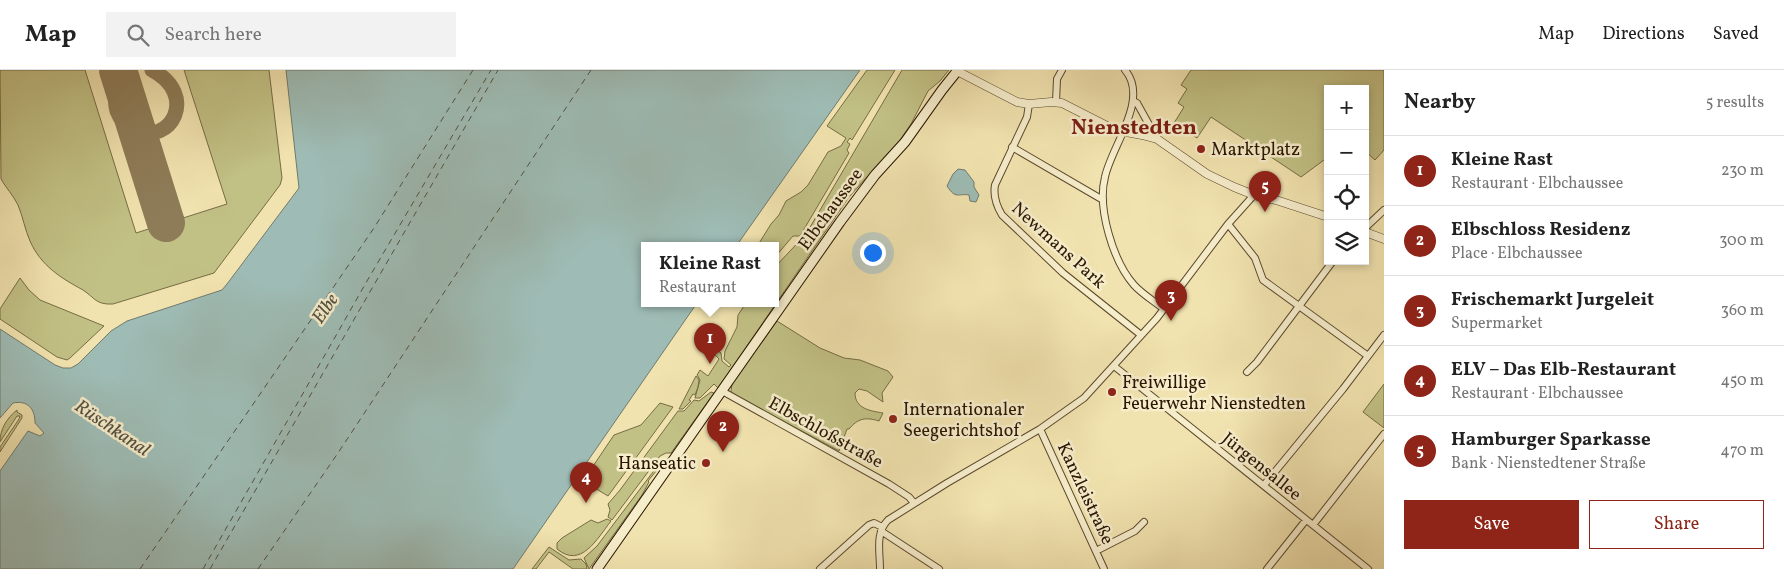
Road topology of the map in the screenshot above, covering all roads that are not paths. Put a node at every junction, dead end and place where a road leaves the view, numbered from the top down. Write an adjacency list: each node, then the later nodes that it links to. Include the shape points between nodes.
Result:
1 (1062, 70): 5 (street, via 1056,83)
2 (1125, 70): 4 (street, via 1131,78)
3 (958, 71): 6 (street, via 1012,100); 26 (main road, Elbchaussee, via 854,202)
4 (1133, 101): 7 (street); 8 (street)
5 (1056, 102): 6 (street); 7 (street)
6 (1029, 104): 9 (street, Newmans Park, via 1027,117)
7 (1122, 132): 8 (street); 11 (street, via 1104,177)
8 (1156, 140): 10 (street, via 1207,174)
9 (1012, 148): 11 (street); 21 (street, Newmans Park, via 994,190 1002,215 1053,264)
10 (1254, 195): 13 (street); 14 (street)
11 (1103, 200): 20 (street, via 1104,218 1128,277 1137,289)
12 (1382, 214): 15 (street)
13 (1324, 217)
14 (1228, 224): 19 (street, via 1256,261 1261,278); 20 (street)
15 (1369, 225)
16 (1369, 233): 17 (street)
17 (1384, 239)
18 (1330, 265): 19 (street)
19 (1300, 306): 23 (street); 25 (street)
20 (1164, 309): 21 (street)
21 (1141, 335): 24 (street)
22 (1384, 335): 23 (street)
23 (1368, 356): 29 (street)
24 (1114, 366): 27 (street, via 1078,403); 29 (street, Jürgensallee)
25 (1247, 372)
26 (722, 391): 30 (street, Elbschloßstraße, via 889,484); 36 (main road, Elbchaussee)
27 (1040, 429): 30 (street); 35 (street, Kanzleistraße)
28 (1384, 434): 33 (street)
29 (1264, 486): 31 (street, Jürgensallee)
30 (914, 503): 34 (street, via 891,517)
31 (1306, 520): 33 (street, Jürgensallee); 41 (street)
32 (1144, 522): 35 (street, via 1135,531)
33 (1313, 525): 42 (street, Jürgensallee)
34 (882, 529): 37 (street, via 874,523 869,525); 38 (street); 39 (street)
35 (1096, 552): 40 (street, Kanzleistraße)
36 (597, 569)
37 (820, 569)
38 (880, 569)
39 (939, 569)
40 (1104, 569)
41 (1267, 569)
42 (1368, 569)

